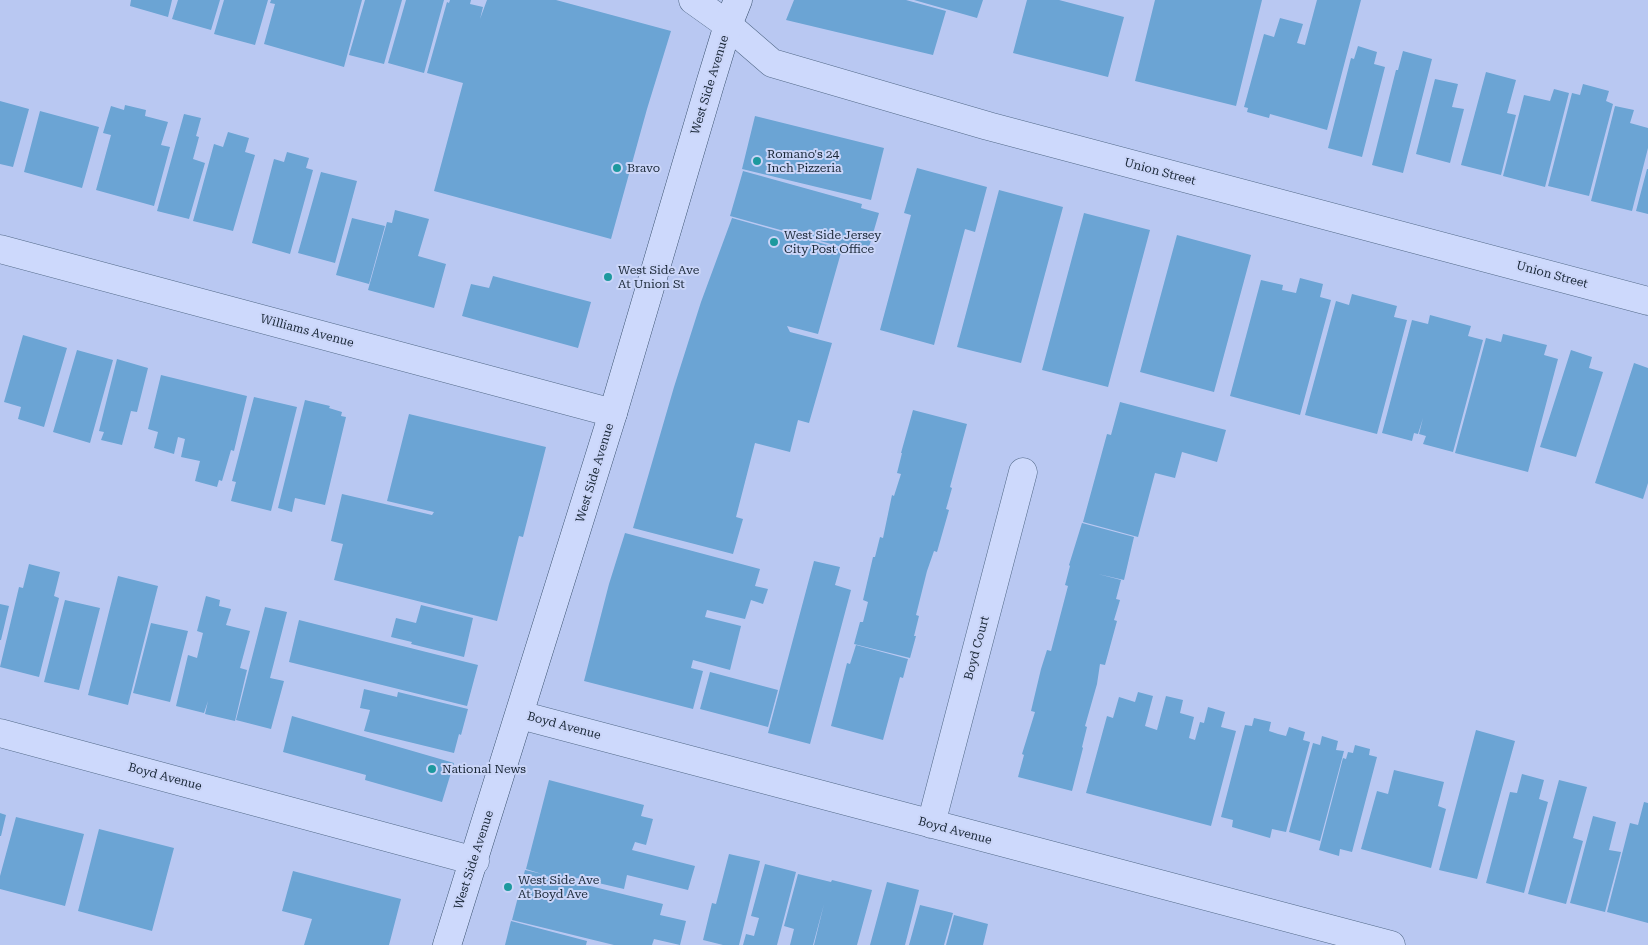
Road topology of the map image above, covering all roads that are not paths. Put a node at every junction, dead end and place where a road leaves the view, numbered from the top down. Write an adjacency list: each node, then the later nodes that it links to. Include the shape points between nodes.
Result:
1 (693, 0): 2 (street, Union Street)
2 (733, 12): 4 (street, Union Street, via 772,64 988,126); 5 (street, West Side Avenue)
3 (0, 249): 5 (street, Williams Avenue)
4 (1648, 301)
5 (613, 413): 7 (street, West Side Avenue)
6 (1024, 472): 9 (street, Boyd Court)
7 (520, 715): 9 (street, Boyd Avenue); 10 (street, West Side Avenue)
8 (0, 733): 10 (street, Boyd Avenue)
9 (931, 824): 12 (street, Boyd Avenue)
10 (475, 861): 11 (street, West Side Avenue)
11 (447, 945)
12 (1392, 945)

